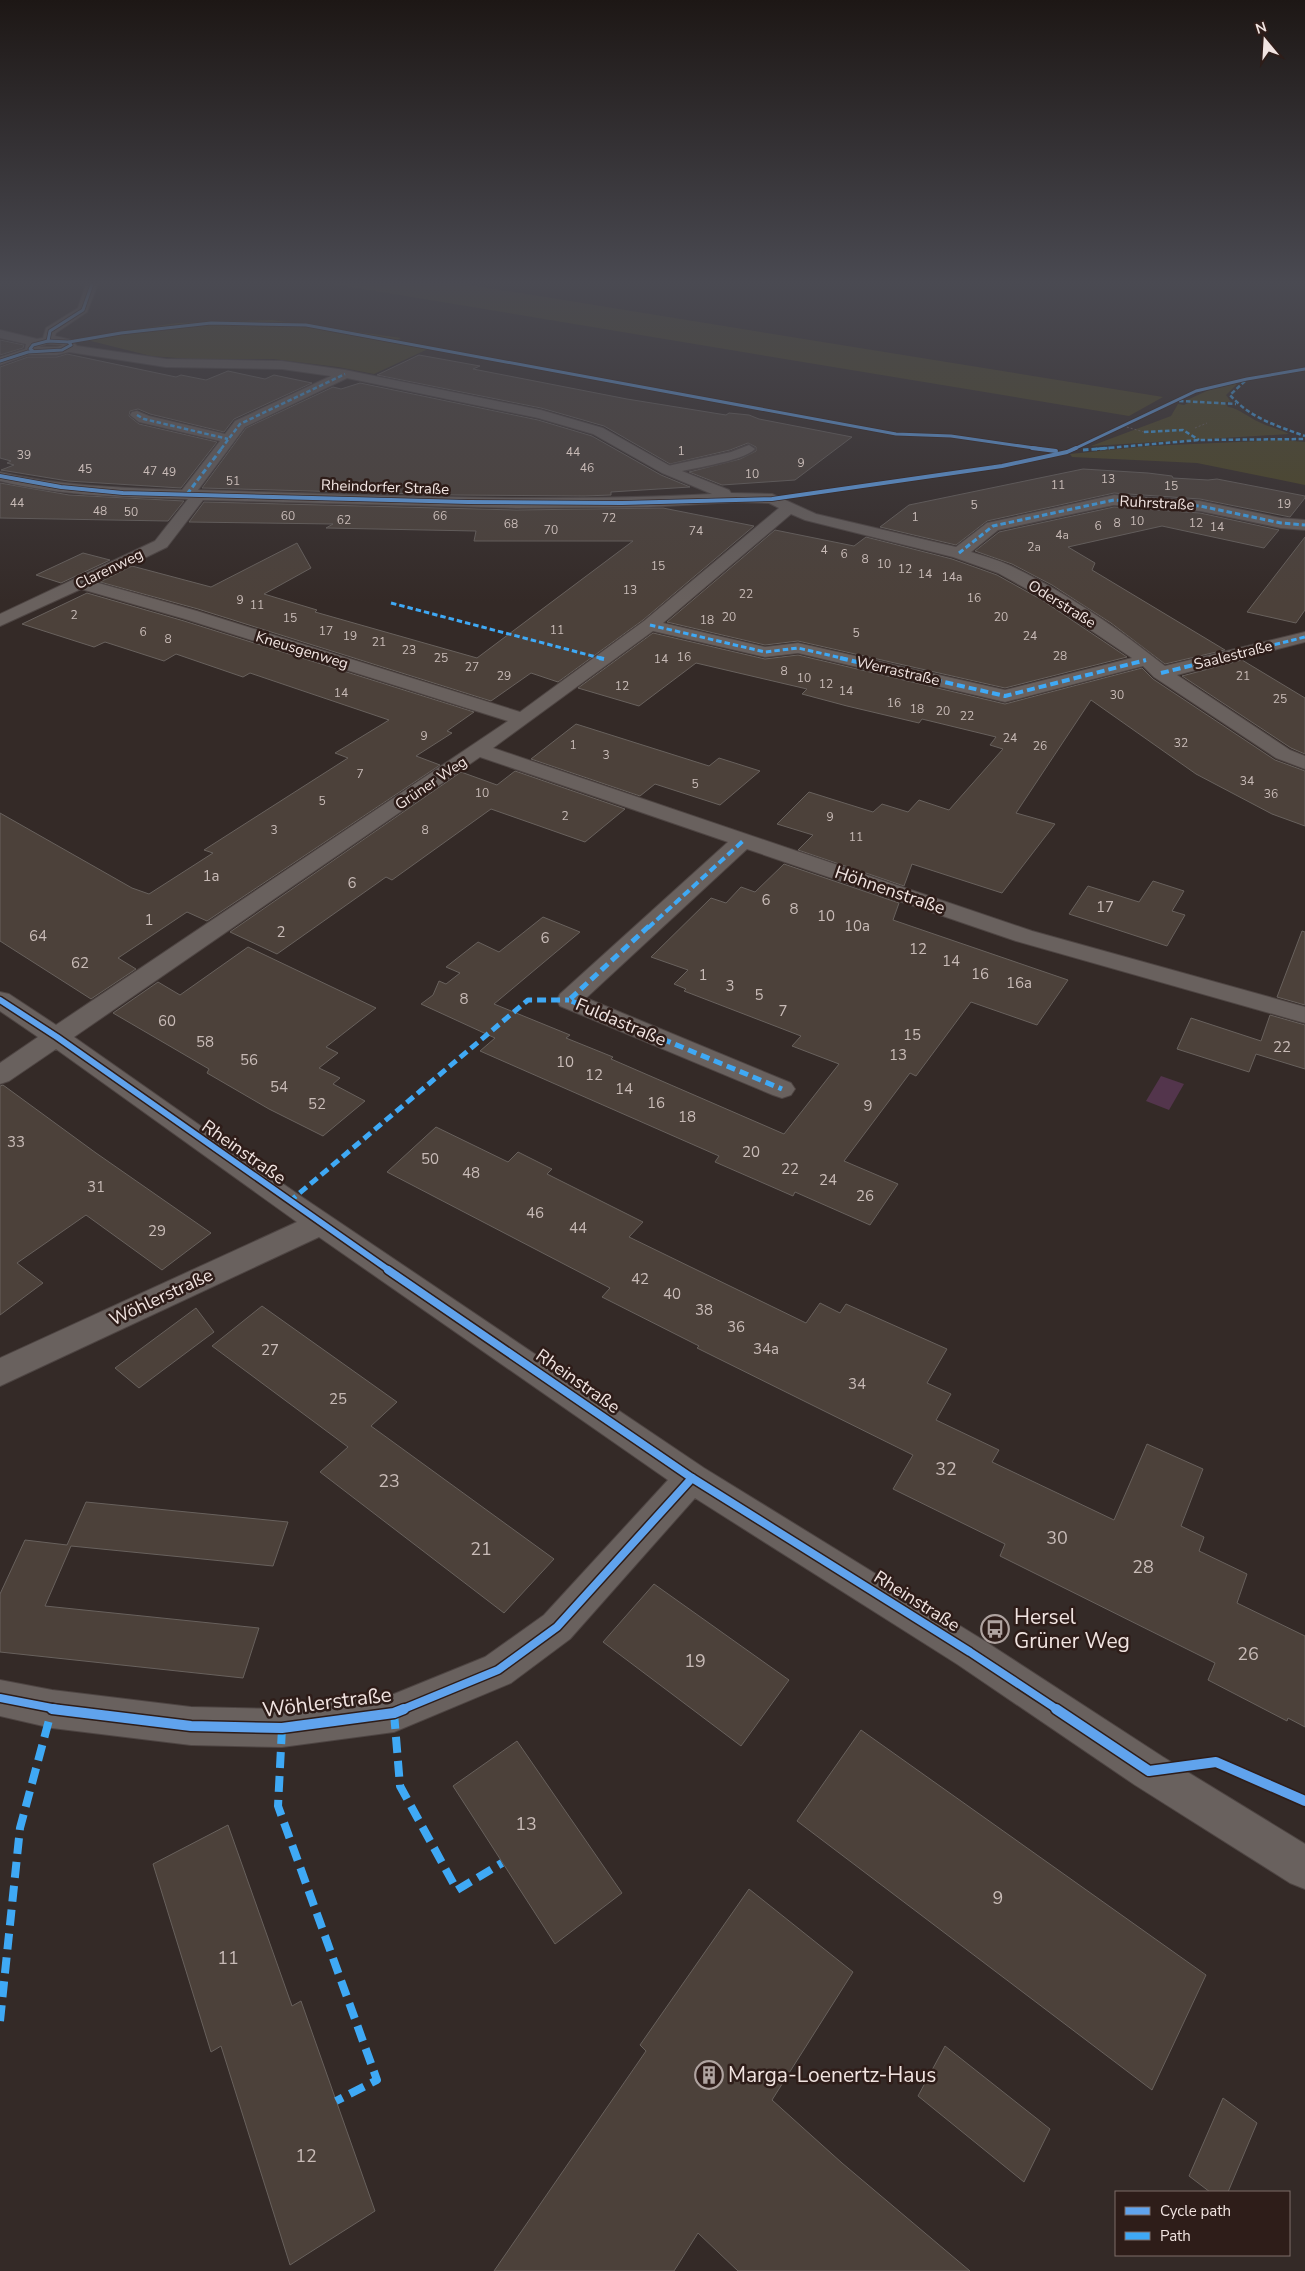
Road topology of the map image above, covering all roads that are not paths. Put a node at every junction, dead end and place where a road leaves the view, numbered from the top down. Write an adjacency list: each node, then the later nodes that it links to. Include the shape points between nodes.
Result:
1 (311, 390): 4 (street, Clarenweg, via 240,424)
2 (422, 390): 6 (street, via 563,419 612,437)
3 (137, 415): 4 (street)
4 (228, 439): 9 (street, Clarenweg)
5 (749, 449): 6 (lane)
6 (667, 470): 8 (street)
7 (0, 476): 9 (street, Rheindorfer Straße, via 119,492)
8 (688, 480): 10 (street); 11 (street, Rheindorfer Straße)
9 (193, 495): 11 (street, Rheindorfer Straße, via 516,503); 15 (street, Clarenweg, via 161,544)
10 (735, 497): 11 (street, Rheindorfer Straße); 12 (street, Rheindorfer Straße, via 772,499)
11 (648, 502)
12 (788, 508): 14 (street, Oderstraße, via 811,517); 17 (street, Grüner Weg)
13 (1305, 526): 14 (street, Ruhrstraße, via 1200,506 1114,500 993,526)
14 (959, 554): 19 (street, Oderstraße, via 1004,569 1049,594)
15 (80, 583): 16 (street, Clarenweg); 21 (street, Kneusgenweg)
16 (0, 620)
17 (650, 625): 19 (street, Werrastraße, via 765,652 798,648 1005,696); 21 (street, Grüner Weg)
18 (1305, 637): 20 (street, Saalestraße)
19 (1146, 660): 20 (street, Oderstraße)
20 (1161, 673): 23 (street, Oderstraße, via 1283,754)
21 (523, 720): 22 (street, Grüner Weg)
22 (479, 750): 24 (street, Höhnenstraße); 27 (street, Grüner Weg)
23 (1305, 763)
24 (744, 840): 26 (street, Höhnenstraße, via 1024,936); 29 (street, Fuldastraße, via 569,1000)
25 (0, 1000): 27 (street, Rheinstraße)
26 (1305, 1015)
27 (57, 1037): 28 (street, Grüner Weg); 30 (street, Rheinstraße)
28 (0, 1075)
29 (782, 1088)
30 (322, 1223): 31 (street, Wöhlerstraße); 32 (street, Rheinstraße)
31 (0, 1373)
32 (692, 1478): 33 (street, Wöhlerstraße, via 557,1627 498,1670 394,1713 282,1728 191,1726); 34 (street, Rheinstraße)
33 (0, 1698)
34 (1305, 1868)

